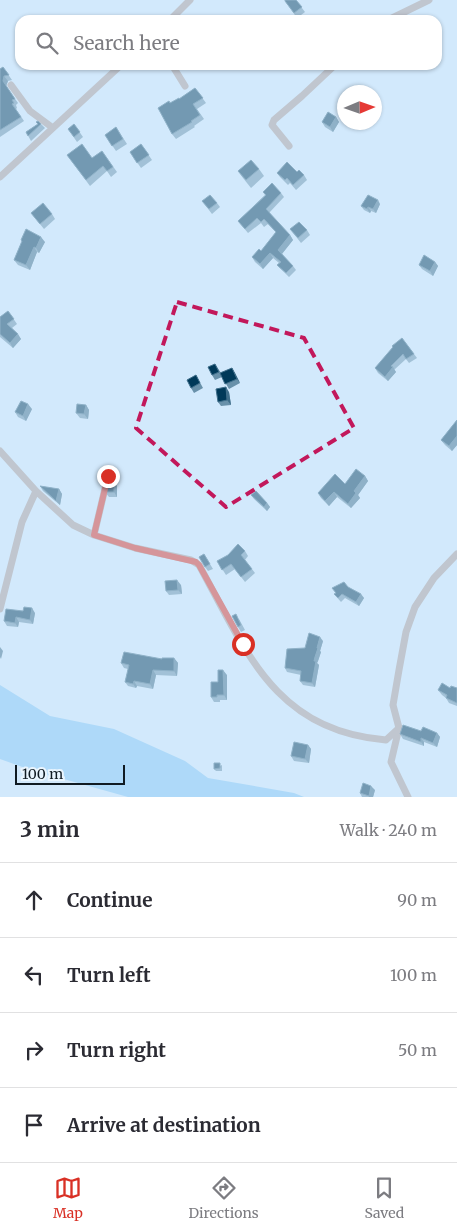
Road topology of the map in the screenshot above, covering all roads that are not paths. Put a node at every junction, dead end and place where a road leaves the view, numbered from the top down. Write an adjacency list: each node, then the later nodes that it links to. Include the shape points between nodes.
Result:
1 (190, 0): 3 (street)
2 (429, 0): 4 (street)
3 (175, 15)
4 (398, 15)
5 (116, 70): 10 (street)
6 (175, 70): 9 (street)
7 (329, 70): 11 (street, via 274,120 272,125)
8 (11, 84): 10 (street, via 30,111)
9 (185, 86)
10 (53, 128): 12 (street)
11 (289, 146)
12 (0, 177)
13 (0, 451): 15 (street)
14 (108, 476): 16 (street)
15 (36, 491): 16 (street, via 73,525); 18 (street, via 22,522)
16 (94, 535): 19 (street, via 192,560 199,565 230,623 268,682 307,716 337,731 367,738 386,740)
17 (457, 554): 19 (street, via 425,591 406,632 392,704)
18 (0, 609)
19 (399, 728): 20 (street, via 391,762)
20 (408, 797)

